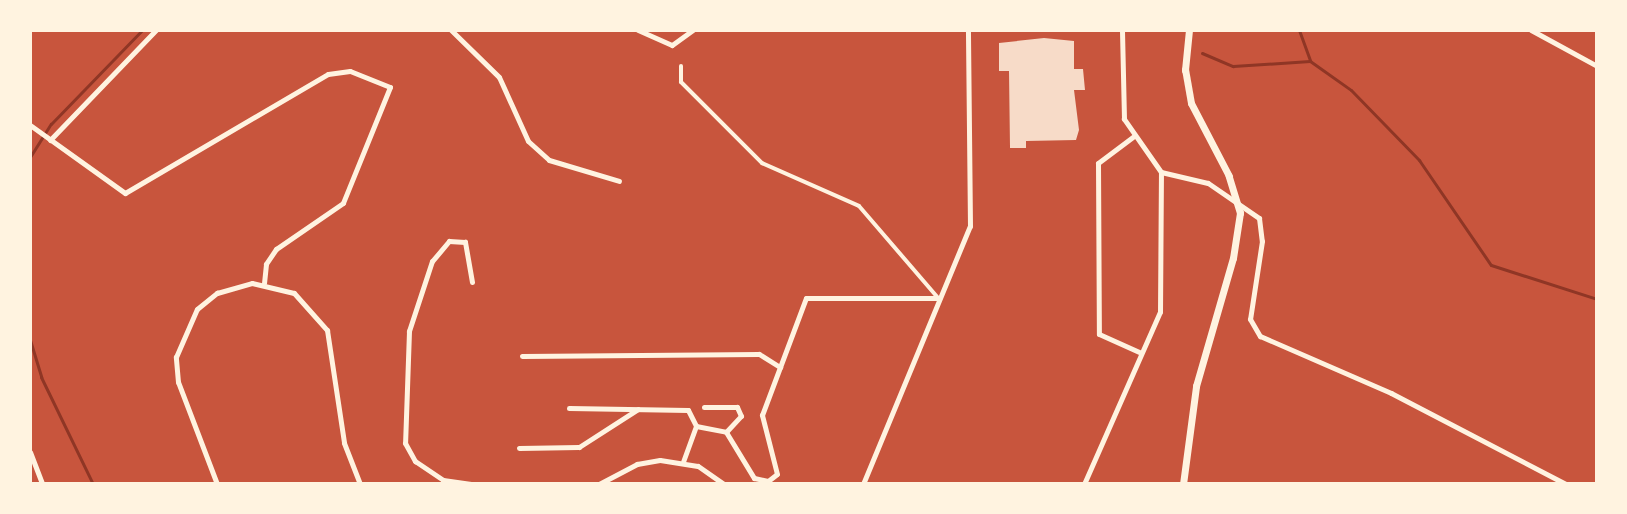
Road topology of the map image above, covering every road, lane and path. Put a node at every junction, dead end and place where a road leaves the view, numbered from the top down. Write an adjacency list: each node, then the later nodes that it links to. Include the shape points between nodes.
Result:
1 (156, 30): 13 (street)
2 (451, 30): 15 (street, via 499,77 528,141 549,160)
3 (638, 30): 4 (street, via 672,45)
4 (693, 30)
5 (968, 30): 19 (street, via 970,226)
6 (1122, 30): 12 (street, via 1124,119)
7 (1189, 30): 16 (street, via 1185,70 1191,103)
8 (1531, 30): 10 (street)
9 (681, 66): 19 (street, via 681,82 762,163 859,206)
10 (1597, 66)
11 (32, 126): 13 (street)
12 (1134, 136): 14 (street); 20 (street, via 1098,163 1099,334)
13 (49, 139): 18 (street, via 125,193 328,74 350,71 390,87 343,203 276,249 266,264)
14 (1161, 172): 16 (street, via 1208,183); 20 (street, via 1160,312)
15 (619, 181)
16 (1237, 199): 39 (street, via 1233,258 1196,386); 40 (street, via 1259,218 1262,241 1250,319 1260,336 1390,393)
17 (472, 282): 34 (street, via 465,242 449,242 432,261 409,330 405,443 415,461 443,480)
18 (264, 283): 32 (street, via 235,286 208,299 179,344 178,382); 33 (street, via 294,293 327,330 344,443)
19 (938, 298): 22 (street, via 806,298); 37 (street)
20 (1139, 352): 38 (street)
21 (522, 356): 22 (street, via 759,354)
22 (780, 367): 27 (street, via 762,415 777,474 768,481 754,478)
23 (704, 407): 27 (street, via 736,407 736,425)
24 (568, 408): 25 (street)
25 (638, 410): 26 (street, via 688,410); 28 (street, via 579,447)
26 (696, 426): 27 (street); 30 (street)
27 (726, 432)
28 (519, 448)
29 (30, 452): 31 (street)
30 (683, 461): 35 (street, via 637,464); 36 (street)
31 (42, 484)
32 (217, 484)
33 (360, 484)
34 (473, 484)
35 (599, 484)
36 (724, 484)
37 (863, 484)
38 (1084, 484)
39 (1183, 484)
40 (1566, 484)

